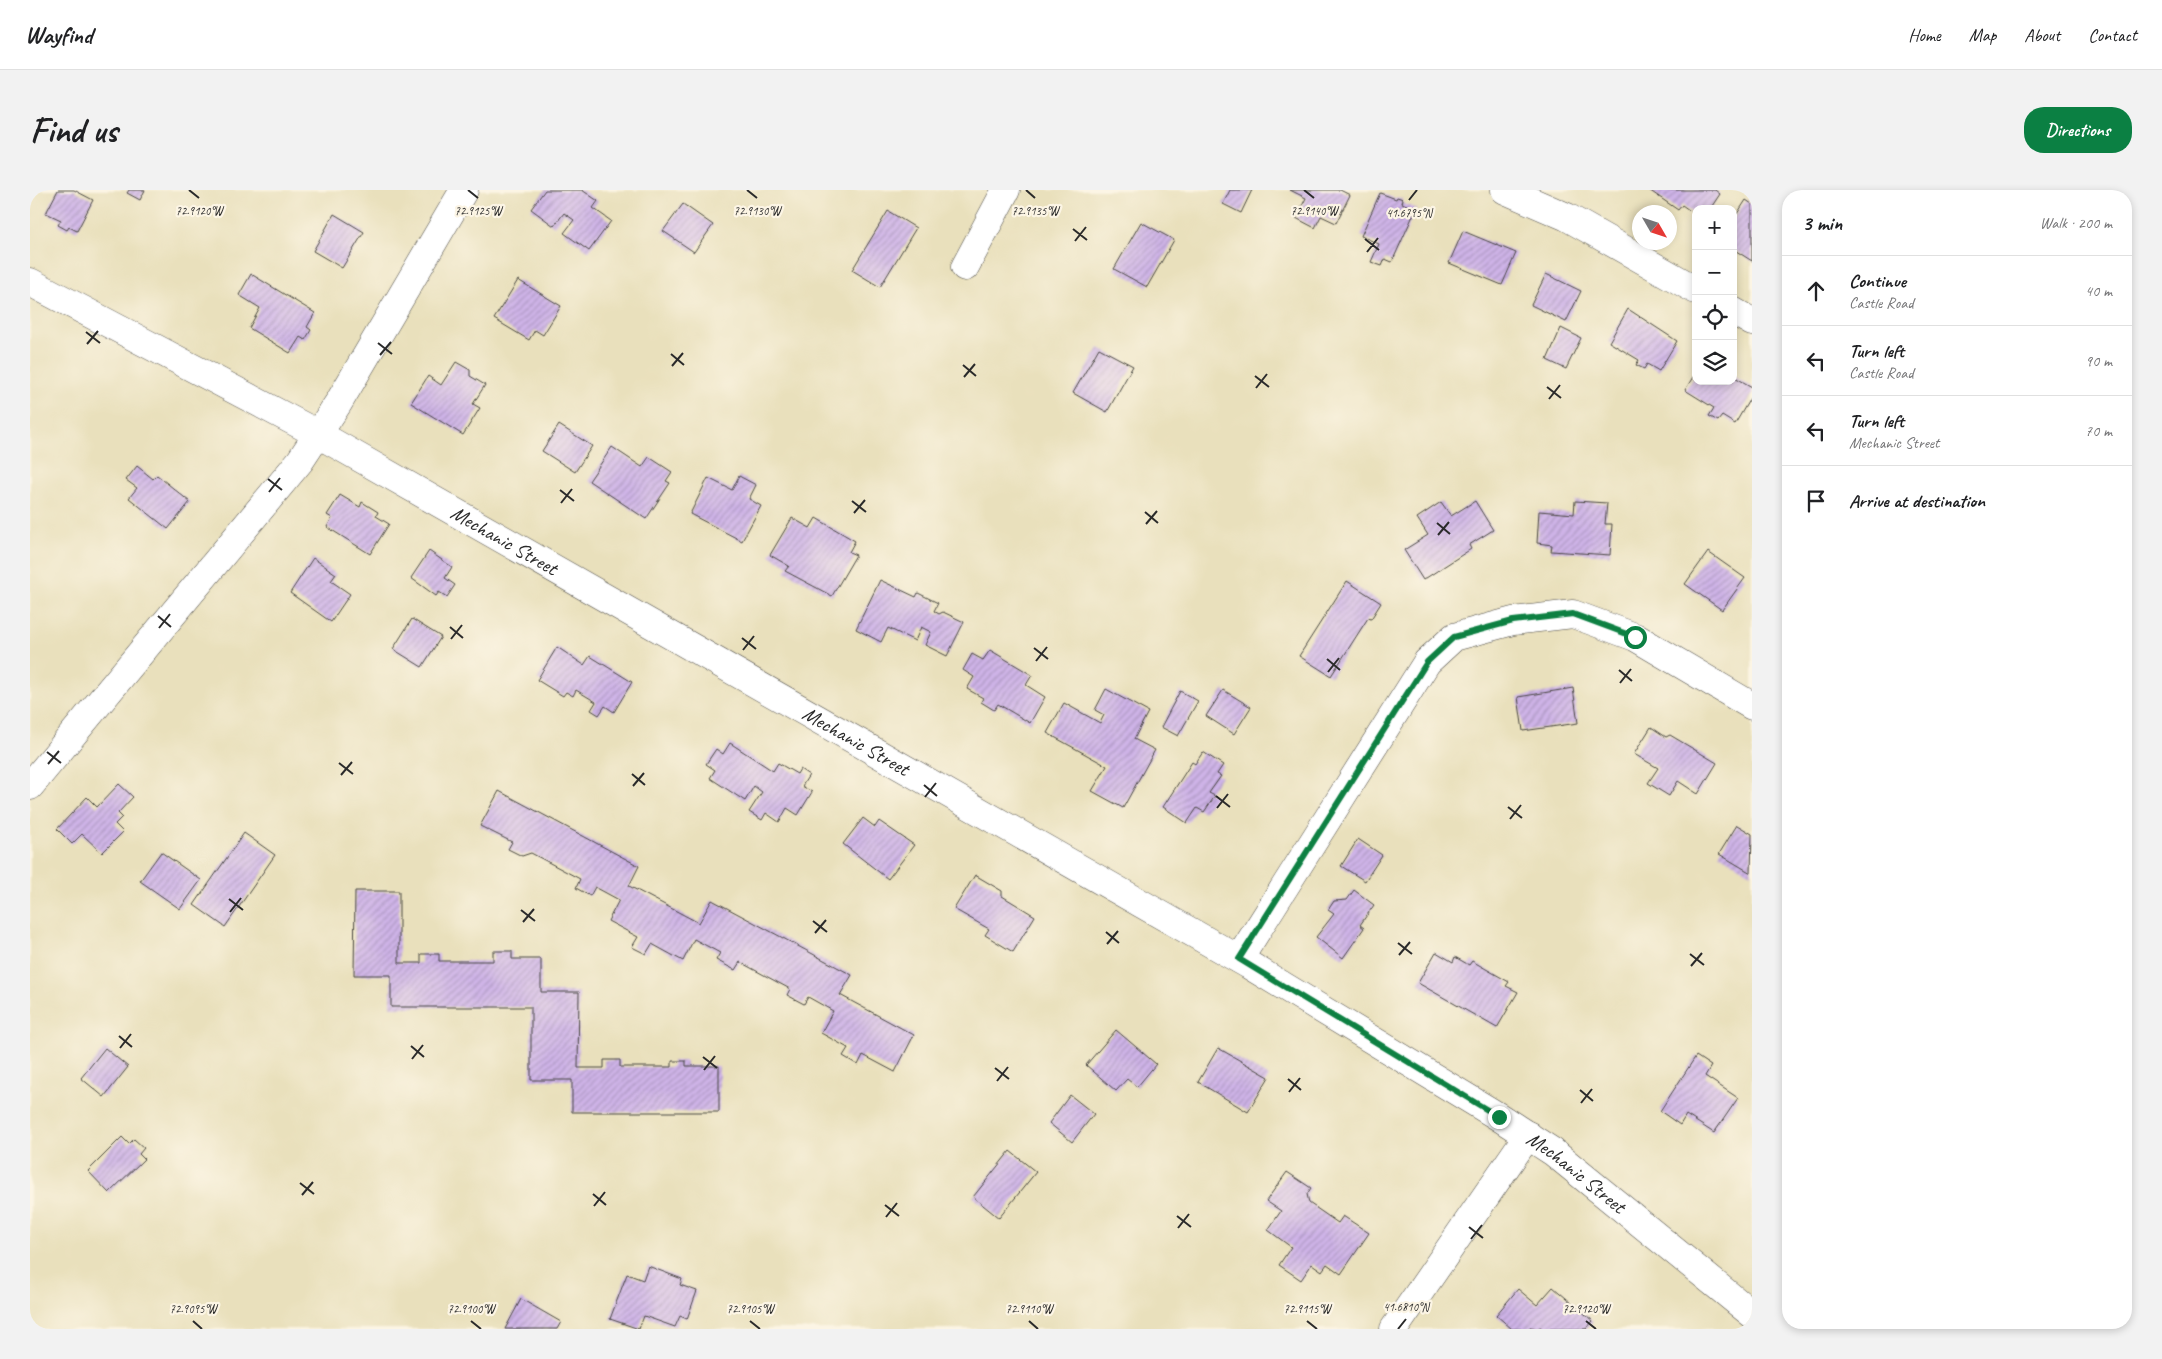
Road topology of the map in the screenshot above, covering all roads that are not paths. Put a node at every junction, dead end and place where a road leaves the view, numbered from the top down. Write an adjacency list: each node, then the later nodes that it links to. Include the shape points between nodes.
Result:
1 (464, 190): 9 (street)
2 (1006, 190): 4 (street)
3 (1505, 190): 6 (street, via 1567,217)
4 (965, 267)
5 (30, 282): 9 (street, Mechanic Street)
6 (1692, 288)
7 (1737, 313): 8 (street)
8 (1752, 322)
9 (318, 434): 11 (street, via 294,469); 12 (street, Mechanic Street)
10 (1752, 706): 12 (street, via 1635,637 1573,614 1513,621 1454,637 1427,662)
11 (30, 786)
12 (1239, 959): 13 (street, Mechanic Street)
13 (1528, 1135): 14 (street, Mechanic Street, via 1633,1215); 15 (street)
14 (1752, 1314)
15 (1394, 1329)

